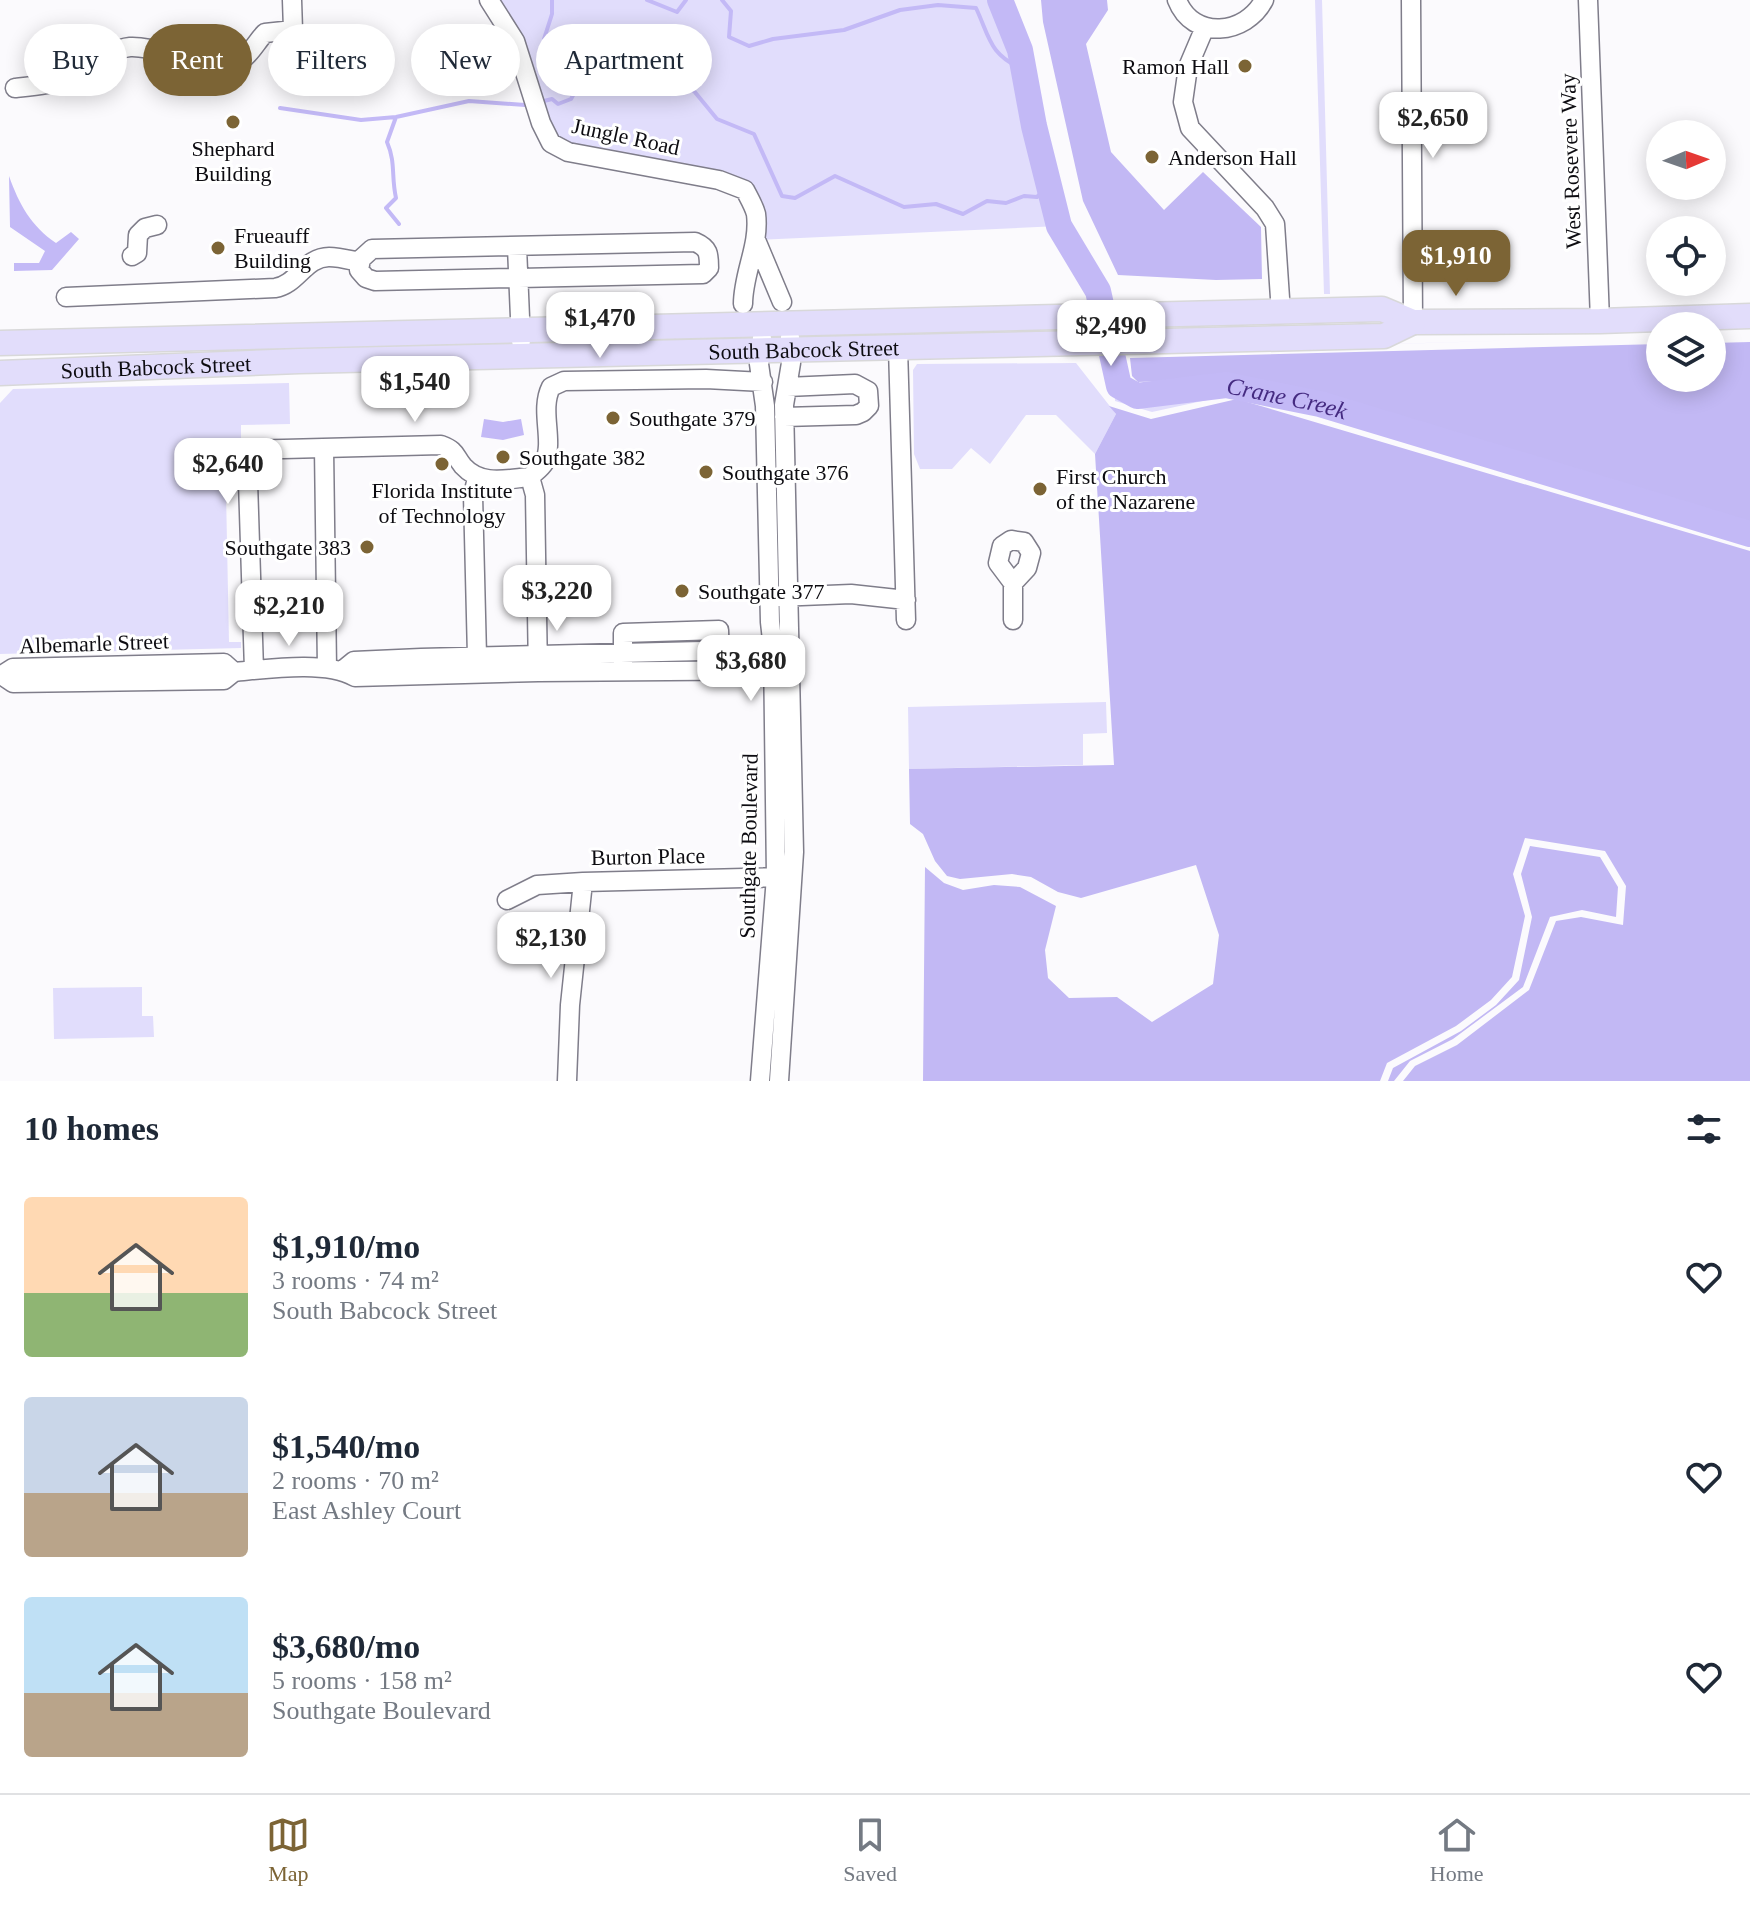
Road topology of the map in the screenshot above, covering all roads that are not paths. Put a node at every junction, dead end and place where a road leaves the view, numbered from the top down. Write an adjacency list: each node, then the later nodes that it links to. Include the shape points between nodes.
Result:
1 (292, 0): 8 (street, via 293,30 265,33 244,59 210,61 128,47 72,77)
2 (489, 0): 10 (street, Jungle Road, via 515,41 551,143 568,152 719,180 745,190 756,212)
3 (1177, 0): 7 (street, via 1190,19)
4 (1264, 0): 7 (street, via 1248,21 1219,30)
5 (1411, 0): 21 (street)
6 (1588, 0): 20 (street, West Rosevere Way)
7 (1205, 27): 18 (street, via 1188,67 1183,102 1190,128 1275,224)
8 (15, 88)
9 (157, 225): 12 (street, via 138,235)
10 (756, 240): 16 (street, via 745,274); 17 (street, Southgate Boulevard)
11 (517, 247): 13 (street, via 372,249); 14 (street); 14 (street, via 695,242 709,252 709,268 703,274)
12 (132, 256)
13 (360, 262): 14 (street, via 359,270 375,281); 15 (street, via 327,257 313,261 290,283 275,288)
14 (519, 279): 23 (street)
15 (66, 297)
16 (743, 304)
17 (785, 313): 18 (main road, South Babcock Street, via 1076,318); 22 (main road, South Babcock Street); 27 (street, Southgate Boulevard)
18 (1281, 313): 21 (main road, South Babcock Street, via 1382,309)
19 (1750, 316): 20 (main road, South Babcock Street)
20 (1600, 321): 21 (main road, South Babcock Street)
21 (1413, 322): 25 (main road, South Babcock Street, via 1384,336)
22 (761, 324): 23 (main road, South Babcock Street); 26 (street, Southgate Boulevard)
23 (521, 329): 24 (main road, South Babcock Street); 28 (street)
24 (0, 343)
25 (898, 348): 27 (main road, South Babcock Street); 38 (street)
26 (762, 350): 27 (main road, South Babcock Street); 28 (main road, South Babcock Street); 30 (street, Southgate Boulevard)
27 (791, 350): 31 (street, Southgate Boulevard)
28 (521, 356): 29 (main road, South Babcock Street)
29 (0, 373)
30 (763, 382): 34 (street, via 564,381 551,387 545,398 544,464); 37 (street, Southgate Boulevard)
31 (787, 387): 32 (street, Southgate Boulevard); 32 (street, via 855,384 868,391 869,406 856,415)
32 (784, 417): 37 (street, Southgate Boulevard)
33 (324, 448): 35 (street, via 441,445 453,449); 46 (street); 47 (street, via 247,450)
34 (530, 477): 35 (street); 45 (street, via 535,495)
35 (477, 478): 43 (street, via 473,495)
36 (1013, 583): 40 (street)
37 (779, 597): 38 (street, via 851,594); 41 (street, Southgate Boulevard)
38 (906, 600): 39 (street)
39 (906, 620)
40 (1013, 620)
41 (781, 649): 42 (street, Albemarle Street); 49 (street, Southgate Boulevard)
42 (720, 651): 44 (street, Albemarle Street); 48 (street)
43 (482, 662): 45 (street, Albemarle Street); 46 (street, Albemarle Street, via 408,667 354,661)
44 (623, 662): 45 (street, Albemarle Street); 48 (street, Albemarle Street)
45 (538, 663)
46 (335, 669): 47 (street, Albemarle Street)
47 (254, 670): 50 (street, Albemarle Street, via 234,672 224,663 13,668)
48 (720, 670): 49 (street, Albemarle Street)
49 (781, 670): 51 (street, Southgate Boulevard)
50 (2, 676)
51 (785, 877): 52 (street, Burton Place); 55 (street, Southgate Boulevard); 56 (street, Southgate Boulevard)
52 (583, 882): 53 (street, Burton Place, via 537,885); 54 (street)
53 (507, 900)
54 (567, 1081)
55 (760, 1081)
56 (779, 1081)

